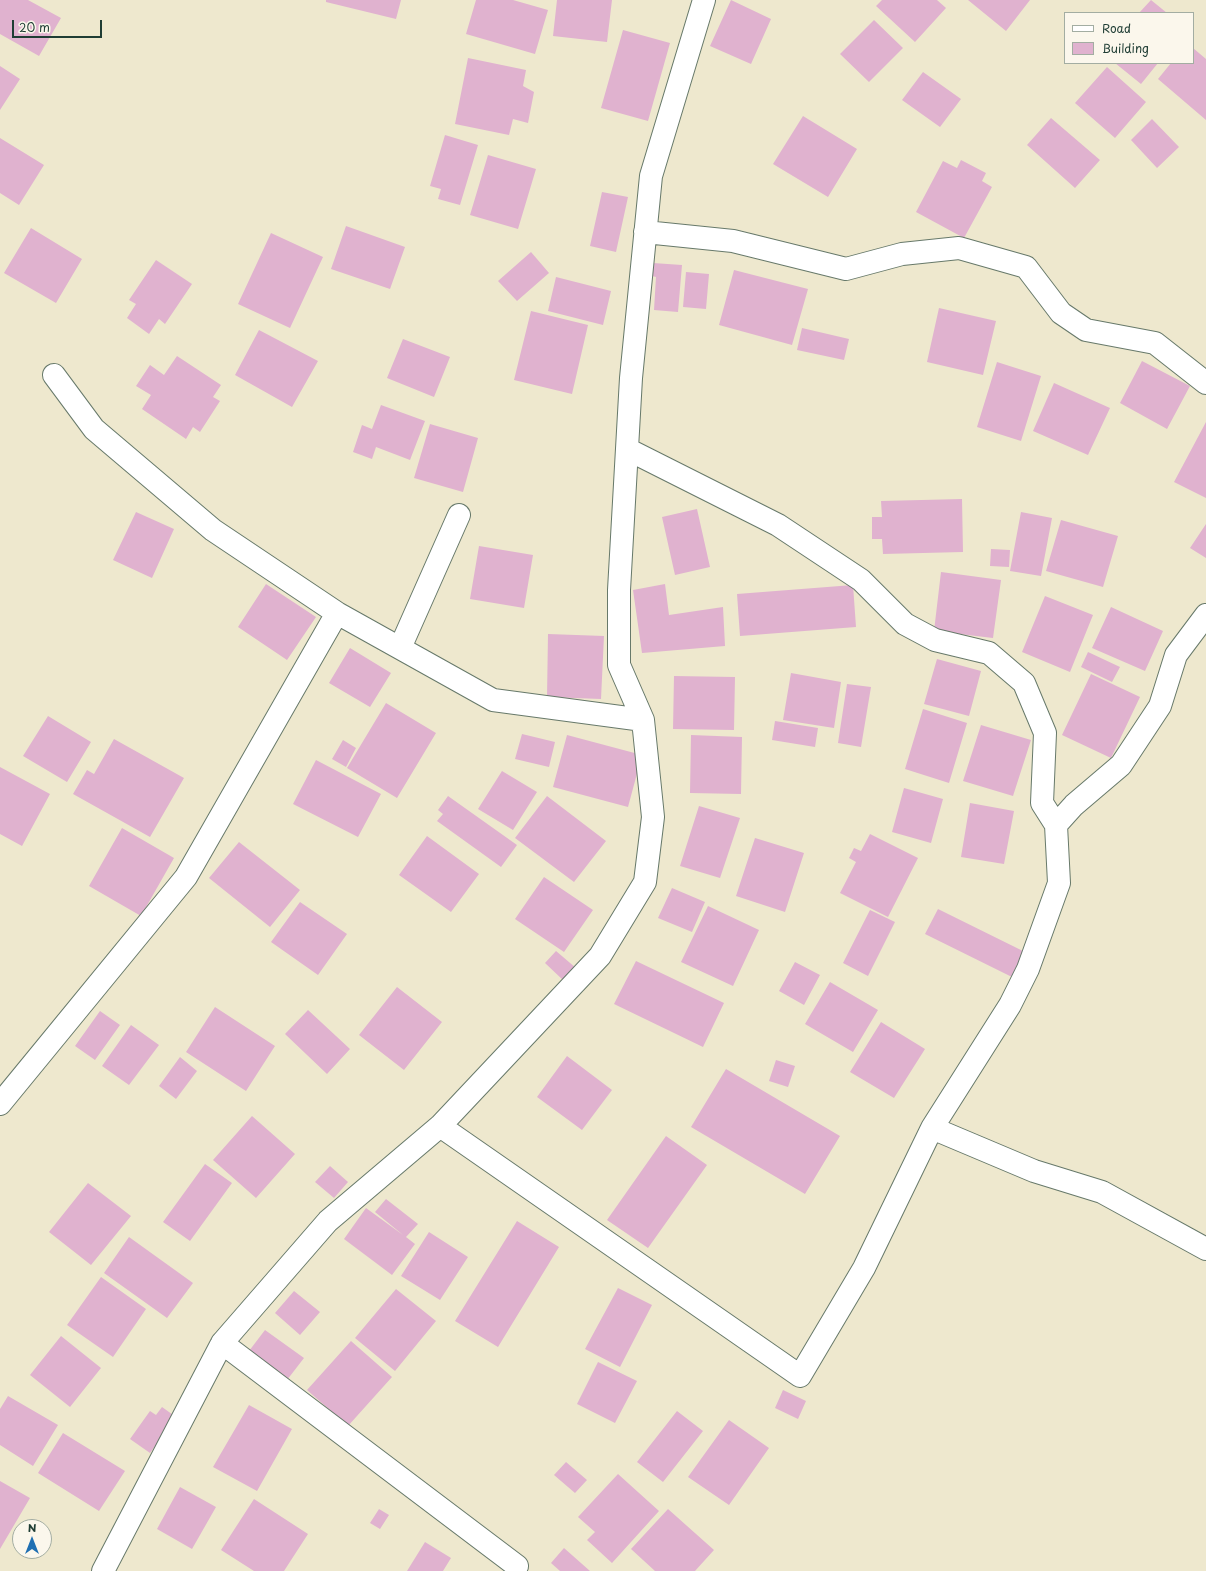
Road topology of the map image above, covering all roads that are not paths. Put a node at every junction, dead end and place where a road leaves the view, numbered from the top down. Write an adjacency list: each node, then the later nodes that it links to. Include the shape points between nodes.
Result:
1 (704, 0): 2 (street, via 652,176)
2 (646, 232): 4 (street, via 733,240 846,268 902,254 959,248 1026,267 1061,314 1086,330 1155,343); 5 (street, via 631,378)
3 (54, 375): 7 (street, via 94,429 213,530)
4 (1205, 379)
5 (627, 449): 10 (street, via 619,590 619,665); 11 (street, via 778,525 861,580 905,624 934,640 989,653 1024,683 1045,733 1042,803)
6 (460, 515): 9 (street)
7 (337, 613): 9 (street); 12 (street, via 186,878)
8 (1206, 615): 11 (street, via 1176,655 1160,706 1121,765)
9 (400, 648): 10 (street, via 493,700)
10 (642, 720): 13 (street, via 653,817 646,882 600,956)
11 (1056, 824): 14 (street, via 1059,883 1028,969 1010,1005)
12 (0, 1104)
13 (440, 1126): 14 (street, via 800,1376 864,1268); 16 (street, via 328,1221)
14 (932, 1128): 15 (street, via 1034,1171 1102,1192)
15 (1206, 1249)
16 (222, 1343): 17 (street); 18 (street)
17 (517, 1566)
18 (103, 1571)

